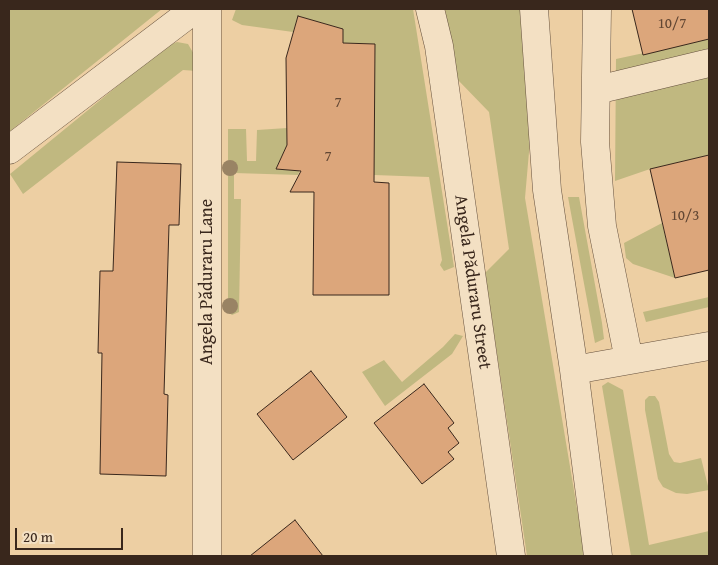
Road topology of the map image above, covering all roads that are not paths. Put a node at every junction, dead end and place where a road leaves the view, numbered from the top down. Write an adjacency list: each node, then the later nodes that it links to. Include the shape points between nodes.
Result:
1 (195, 9): 8 (street)
2 (207, 9): 12 (street, Angela Păduraru Lane)
3 (430, 9): 13 (street, Angela Păduraru Street, via 439,46)
4 (534, 9): 11 (street, via 547,190)
5 (597, 9): 7 (street)
6 (709, 63): 7 (street)
7 (597, 90): 10 (street, via 595,142 602,226)
8 (9, 150)
9 (709, 346): 10 (street)
10 (629, 360): 11 (street)
11 (574, 370): 14 (street)
12 (207, 556)
13 (510, 556)
14 (598, 556)

